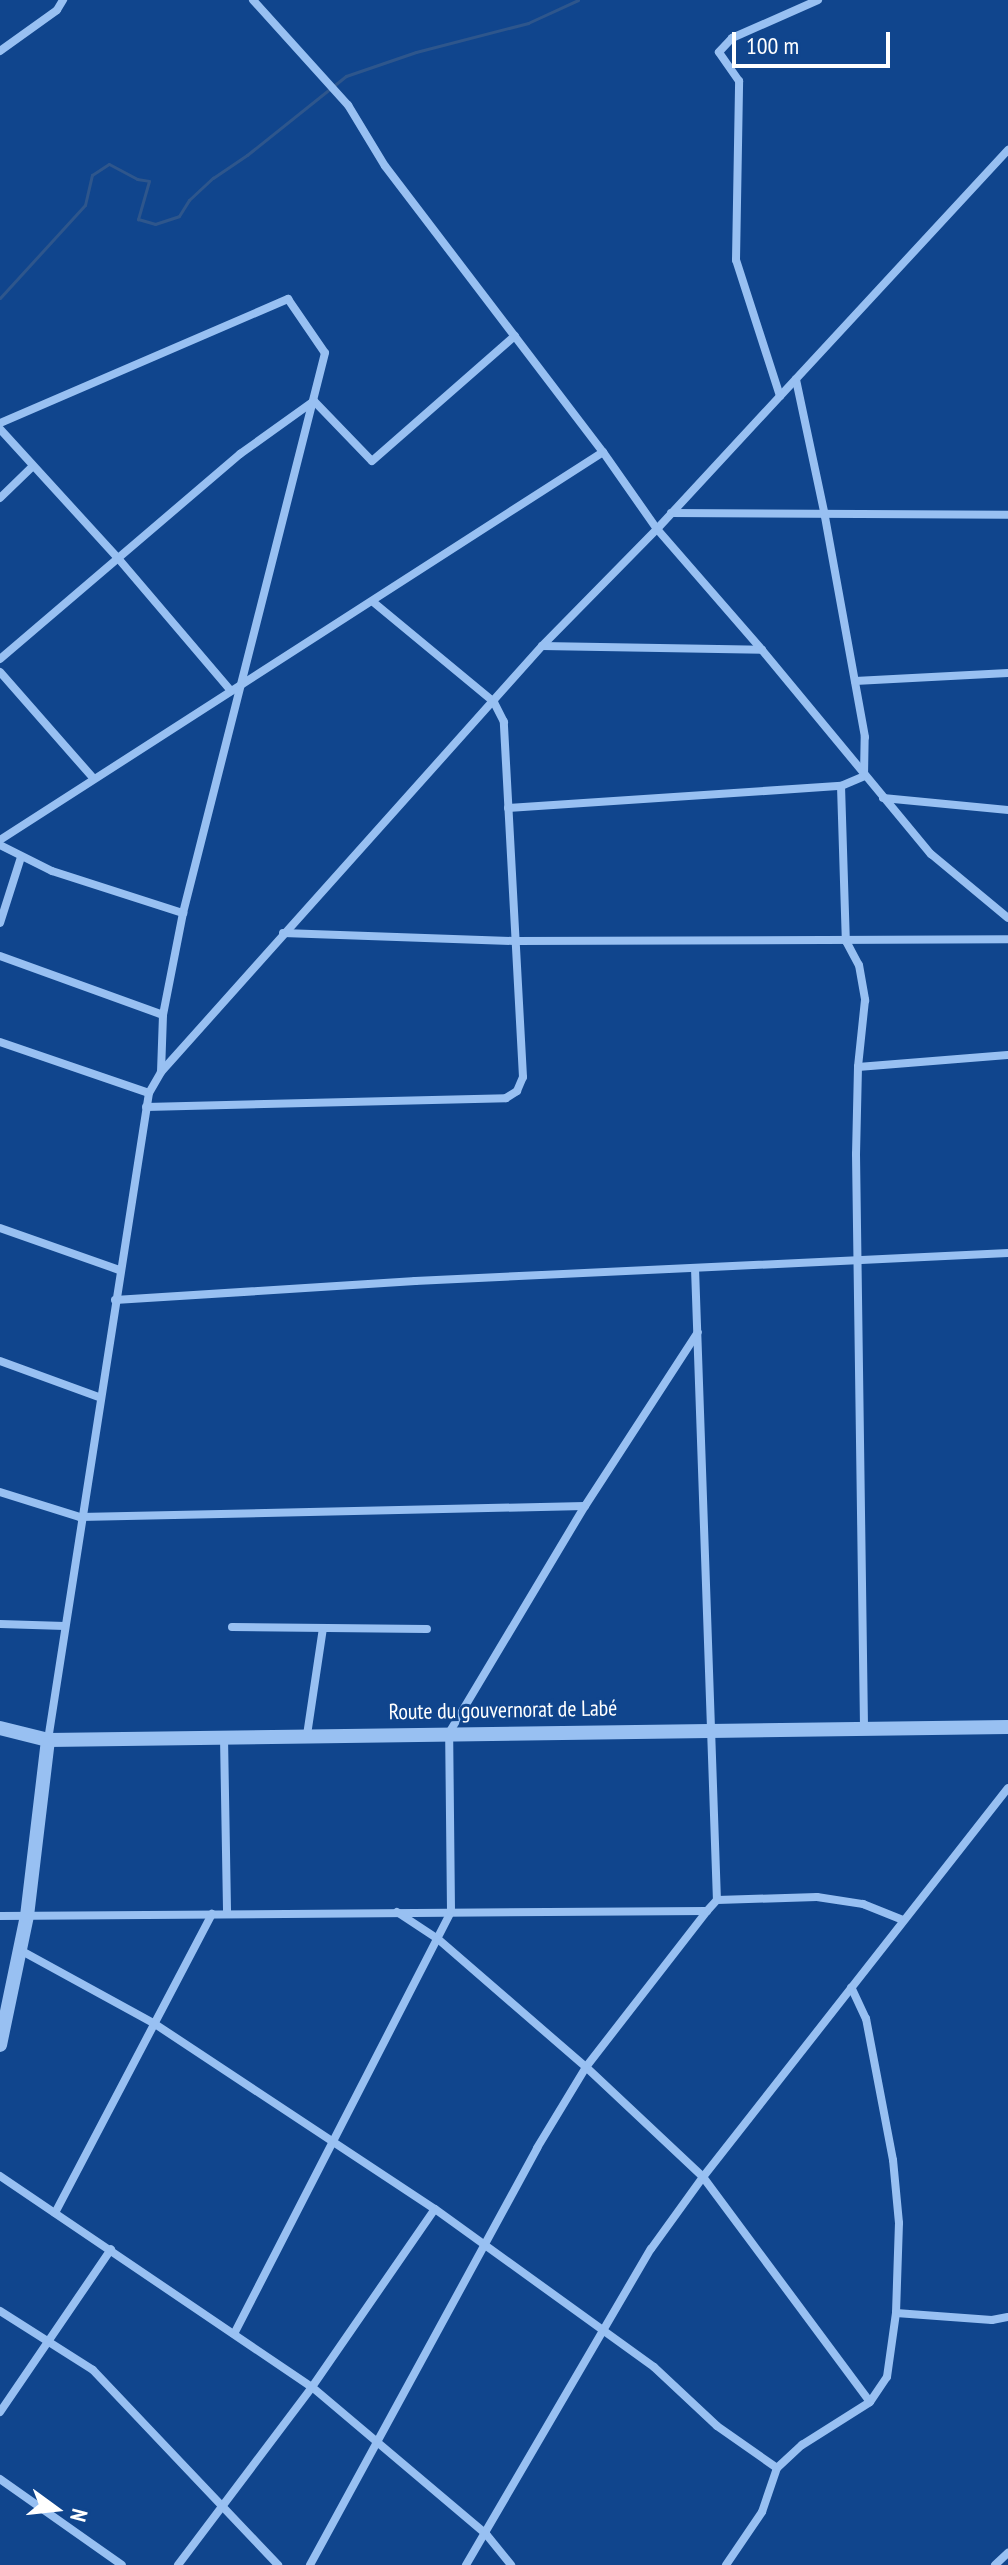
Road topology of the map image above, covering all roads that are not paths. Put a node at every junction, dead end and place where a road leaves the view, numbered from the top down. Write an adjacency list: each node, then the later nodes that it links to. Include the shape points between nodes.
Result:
1 (63, 0): 4 (street)
2 (818, 0): 8 (street, via 732,38 719,52 739,81 736,260)
3 (254, 1): 6 (street, via 348,105 385,166)
4 (0, 51)
5 (1008, 150): 7 (street)
6 (515, 336): 9 (street, via 372,461); 12 (street)
7 (796, 379): 8 (street); 17 (street)
8 (780, 396): 15 (street)
9 (314, 401): 10 (street, via 325,353 288,299); 19 (street, via 240,454); 27 (street)
10 (0, 423)
11 (0, 429): 13 (street)
12 (603, 452): 18 (street); 20 (street)
13 (32, 467): 14 (street); 19 (street)
14 (0, 498)
15 (671, 513): 17 (street); 18 (street)
16 (1008, 515): 17 (street)
17 (825, 516): 26 (street)
18 (657, 529): 21 (street); 22 (street)
19 (117, 557): 23 (street); 27 (street)
20 (372, 601): 27 (street); 28 (street)
21 (542, 646): 22 (street); 28 (street)
22 (762, 650): 29 (street)
23 (0, 659)
24 (0, 672): 30 (street)
25 (1008, 673): 26 (street)
26 (855, 681): 29 (street, via 865,737)
27 (235, 689): 30 (street); 37 (street)
28 (494, 702): 33 (street, via 504,722); 40 (street)
29 (864, 776): 31 (street); 32 (street)
30 (94, 779): 35 (street)
31 (841, 786): 33 (street); 43 (street)
32 (883, 798): 34 (street); 38 (street, via 931,854)
33 (508, 808): 42 (street)
34 (1008, 810)
35 (0, 842): 36 (street)
36 (21, 857): 37 (street); 39 (street)
37 (183, 913): 45 (street)
38 (1008, 918)
39 (0, 923)
40 (283, 933): 42 (street); 49 (street)
41 (1008, 939): 43 (street)
42 (515, 941): 43 (street); 51 (street, via 523,1077 517,1091 506,1098)
43 (846, 941): 48 (street, via 863,979)
44 (0, 956): 45 (street)
45 (163, 1015): 49 (street)
46 (0, 1042): 50 (street)
47 (1008, 1055): 48 (street)
48 (858, 1067): 54 (street)
49 (161, 1072): 50 (street)
50 (149, 1093): 51 (street)
51 (146, 1107): 56 (street)
52 (0, 1228): 56 (street)
53 (1008, 1253): 54 (street)
54 (860, 1261): 55 (street); 72 (street)
55 (695, 1268): 57 (street); 58 (street)
56 (119, 1270): 57 (street)
57 (115, 1300): 60 (street)
58 (698, 1332): 62 (street); 71 (street)
59 (0, 1361): 60 (street)
60 (99, 1397): 63 (street)
61 (0, 1492): 63 (street)
62 (585, 1506): 63 (street); 73 (street)
63 (80, 1517): 65 (street)
64 (0, 1624): 65 (street)
65 (65, 1626): 76 (street)
66 (232, 1627): 67 (street)
67 (323, 1628): 68 (street); 74 (street)
68 (427, 1629)
69 (1008, 1727): 72 (street, Route du gouvernorat de Labé)
70 (0, 1728): 76 (street, Route du gouvernorat de Labé)
71 (711, 1729): 72 (street, Route du gouvernorat de Labé); 73 (street, Route du gouvernorat de Labé); 78 (street)
72 (864, 1730)
73 (449, 1733): 74 (street, Route du gouvernorat de Labé); 79 (street)
74 (307, 1735): 75 (street, Route du gouvernorat de Labé)
75 (224, 1736): 76 (street, Route du gouvernorat de Labé); 83 (street)
76 (48, 1740): 85 (street)
77 (1008, 1788): 86 (street)
78 (717, 1900): 80 (street); 86 (street, via 817,1897 863,1904)
79 (451, 1911): 80 (street); 81 (street); 87 (street)
80 (707, 1911): 92 (street)
81 (397, 1912): 83 (street); 87 (street)
82 (212, 1914): 83 (street); 85 (street); 90 (street)
83 (227, 1914)
84 (0, 1916): 85 (street)
85 (27, 1916): 88 (street)
86 (903, 1920): 89 (street)
87 (438, 1939): 92 (street); 93 (street)
88 (20, 1950): 90 (street); 91 (street)
89 (851, 1987): 95 (street); 101 (street, via 866,2019 893,2160 899,2223)
90 (155, 2024): 93 (street); 97 (street)
91 (0, 2045)
92 (586, 2067): 95 (street); 98 (street)
93 (334, 2143): 96 (street); 104 (street)
94 (0, 2176): 97 (street)
95 (703, 2177): 103 (street, via 651,2249); 107 (street)
96 (435, 2209): 98 (street); 106 (street)
97 (55, 2213): 99 (street)
98 (485, 2245): 103 (street); 109 (street)
99 (111, 2249): 104 (street); 105 (street)
100 (0, 2311): 105 (street)
101 (896, 2313): 102 (street); 107 (street, via 887,2377)
102 (1008, 2317)
103 (604, 2330): 110 (street, via 654,2367 717,2426); 113 (street)
104 (234, 2334): 106 (street)
105 (49, 2339): 108 (street); 112 (street, via 93,2370)
106 (312, 2387): 109 (street); 112 (street)
107 (870, 2402): 110 (street, via 802,2445)
108 (0, 2412)
109 (378, 2439): 113 (street); 118 (street)
110 (777, 2468): 121 (street, via 762,2512)
111 (0, 2479): 115 (street)
112 (222, 2506): 116 (street); 117 (street)
113 (486, 2534): 119 (street); 120 (street)
114 (1008, 2553): 122 (street)
115 (122, 2565)
116 (178, 2565)
117 (278, 2565)
118 (310, 2565)
119 (466, 2565)
120 (511, 2565)
121 (726, 2565)
122 (995, 2565)

